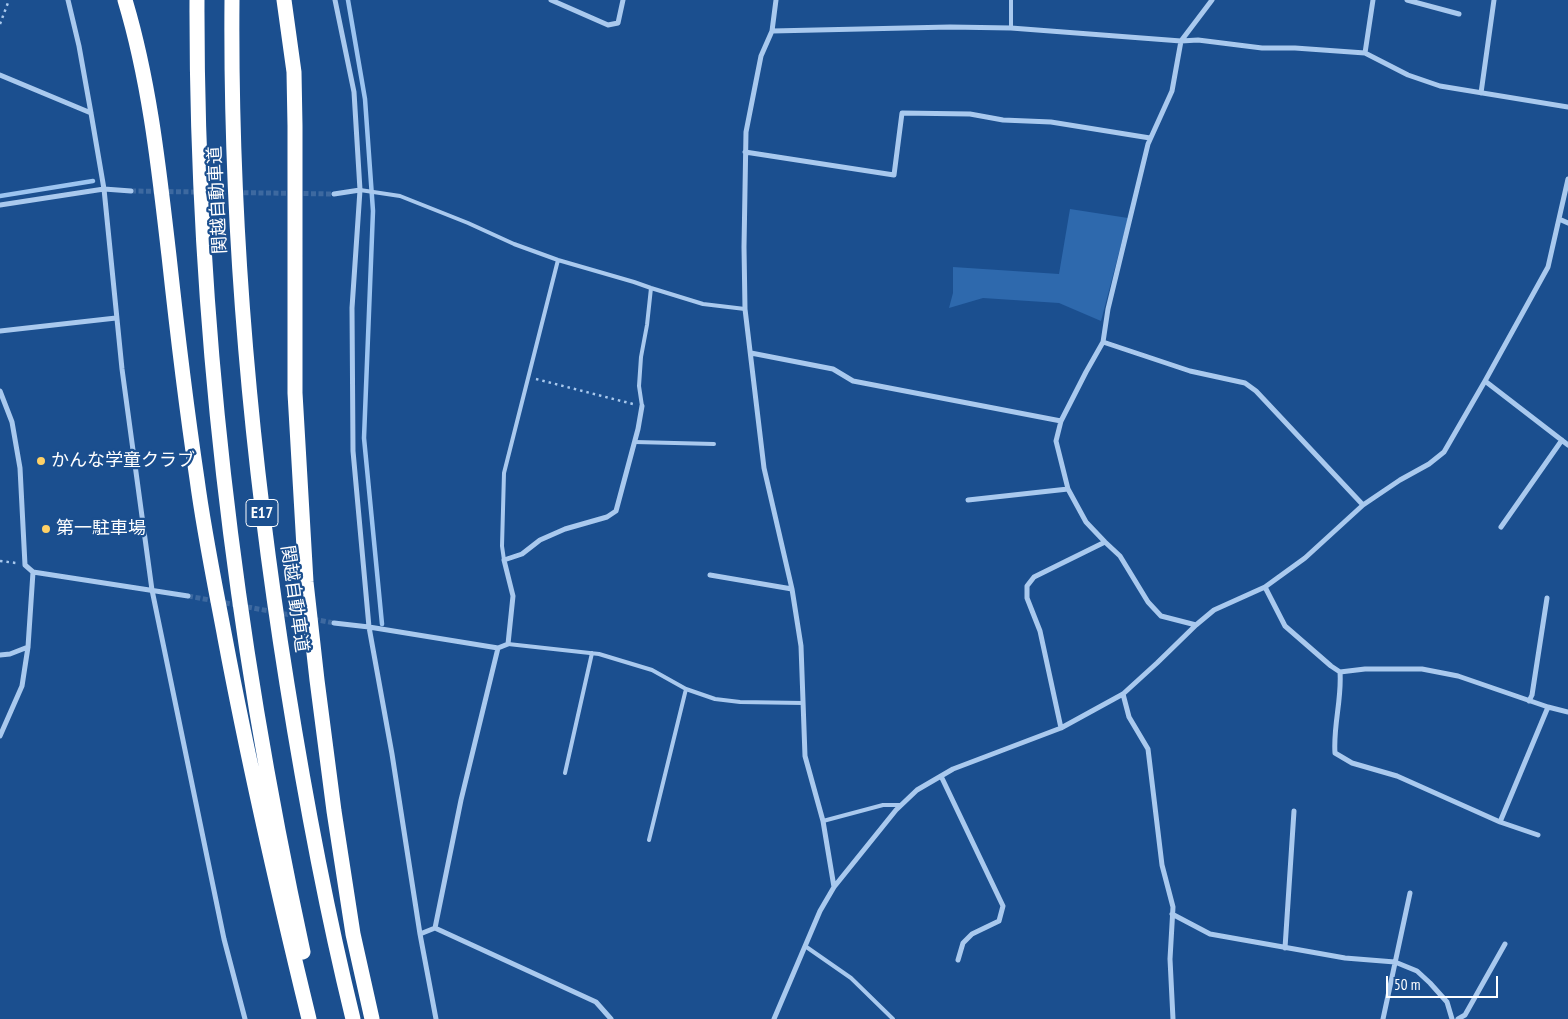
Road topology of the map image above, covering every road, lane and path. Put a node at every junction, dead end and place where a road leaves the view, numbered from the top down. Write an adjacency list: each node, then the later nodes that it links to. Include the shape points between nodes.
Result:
1 (9, 0): 17 (path)
2 (68, 0): 25 (street)
3 (125, 0): 103 (highway, via 152,116 197,482 217,596 246,745)
4 (197, 0): 104 (highway, 関越自動車道 / E17, via 206,266 229,522 282,858)
5 (232, 0): 105 (highway, 関越自動車道 / E17, via 240,266 262,515 298,754)
6 (284, 0): 106 (highway, via 294,81 295,393 306,582 334,811 353,934)
7 (336, 0): 31 (street, via 354,92)
8 (551, 0): 9 (street, via 608,25 618,23)
9 (623, 0)
10 (776, 0): 19 (street)
11 (1011, 0): 18 (lane)
12 (1212, 0): 20 (street)
13 (1373, 0): 21 (street)
14 (1407, 0): 16 (street)
15 (1494, 0): 23 (street)
16 (1459, 14)
17 (0, 24)
18 (1011, 28): 19 (street); 20 (street)
19 (772, 31): 27 (street, via 761,56 746,132)
20 (1181, 41): 21 (street); 26 (street, via 1172,91)
21 (1365, 53): 23 (street, via 1408,75 1440,86)
22 (0, 75): 25 (street)
23 (1481, 93): 24 (street)
24 (1568, 107)
25 (91, 113): 29 (street)
26 (1150, 138): 27 (street, via 1051,122 1003,120 970,114 902,112 894,175); 41 (street, via 1108,309)
27 (746, 152): 38 (street)
28 (1568, 179): 34 (street)
29 (104, 189): 30 (street); 33 (street); 39 (street)
30 (131, 191)
31 (363, 191): 32 (street); 36 (lane, via 400,196); 69 (street, via 352,308 353,451)
32 (334, 194)
33 (0, 205)
34 (1559, 219): 35 (street); 44 (street, via 1548,267)
35 (1568, 223)
36 (558, 260): 37 (lane); 43 (lane)
37 (651, 288): 38 (lane, via 703,304); 46 (lane, via 638,386)
38 (745, 309): 42 (street)
39 (116, 318): 40 (street); 64 (street)
40 (0, 331)
41 (1103, 342): 47 (street); 54 (street, via 1190,371 1245,383)
42 (751, 353): 47 (street, via 833,370 853,381); 63 (street, via 764,468)
43 (528, 377): 46 (path); 57 (lane, via 504,473)
44 (1485, 381): 48 (street); 54 (street, via 1444,452)
45 (0, 391): 59 (street, via 12,422 20,468)
46 (642, 406): 49 (street)
47 (1061, 422): 52 (street, via 1056,440)
48 (1562, 440): 51 (street); 55 (street)
49 (635, 442): 50 (lane); 57 (street, via 616,511 608,517 565,529 540,540 522,554)
50 (714, 444)
51 (1568, 445)
52 (1068, 489): 53 (street); 56 (street, via 1086,522)
53 (968, 500)
54 (1363, 505): 62 (street, via 1305,558)
55 (1501, 527)
56 (1105, 542): 68 (street, via 1120,556 1148,602 1161,616); 82 (street, via 1034,577 1027,586)
57 (504, 560): 70 (street, via 513,596)
58 (0, 561): 59 (path)
59 (25, 565): 60 (street)
60 (33, 572): 64 (street); 71 (street)
61 (710, 574): 63 (street)
62 (1265, 587): 68 (street, via 1214,610); 75 (street, via 1285,626)
63 (792, 589): 79 (street, via 801,646)
64 (152, 590): 65 (street); 102 (street, via 224,939)
65 (188, 596)
66 (1547, 598): 78 (street)
67 (334, 623): 69 (street)
68 (1196, 625): 77 (street)
69 (369, 627): 72 (street); 96 (street)
70 (508, 644): 72 (street); 73 (lane)
71 (28, 648): 74 (street); 83 (street, via 22,686)
72 (498, 648): 95 (street, via 461,800)
73 (592, 653): 76 (lane, via 652,670); 84 (lane)
74 (0, 655)
75 (1340, 672): 78 (street, via 1422,669 1458,676); 89 (street, via 1335,753 1352,762 1397,776)
76 (686, 689): 79 (lane, via 740,702); 91 (lane)
77 (1123, 694): 82 (street); 94 (street, via 1129,717 1148,749 1162,865)
78 (1529, 701): 80 (street)
79 (803, 703): 88 (street, via 805,756)
80 (1548, 707): 81 (street); 89 (street)
81 (1568, 712)
82 (1061, 728): 85 (street)
83 (0, 736)
84 (565, 773)
85 (941, 776): 86 (street, via 917,790); 100 (street, via 1003,906 999,921 972,934 963,943)
86 (902, 805): 88 (lane, via 883,805); 92 (street)
87 (1294, 810): 99 (street)
88 (823, 821): 92 (street)
89 (1500, 822): 90 (street)
90 (1538, 836)
91 (649, 840)
92 (834, 887): 98 (street)
93 (1410, 893): 101 (street)
94 (1172, 914): 99 (street, via 1210,934); 111 (street)
95 (435, 928): 96 (street); 108 (street, via 596,1002)
96 (420, 934): 107 (street)
97 (1505, 944): 114 (street, via 1465,1015)
98 (805, 946): 109 (street); 110 (lane, via 851,978)
99 (1285, 948): 101 (street)
100 (958, 960)
101 (1395, 962): 112 (street); 113 (street, via 1417,971 1430,983 1447,1002)
102 (245, 1019)
103 (309, 1019)
104 (318, 1019)
105 (353, 1019)
106 (372, 1019)
107 (436, 1019)
108 (612, 1019)
109 (774, 1019)
110 (893, 1019)
111 (1173, 1019)
112 (1383, 1019)
113 (1452, 1019)
114 (1458, 1019)

